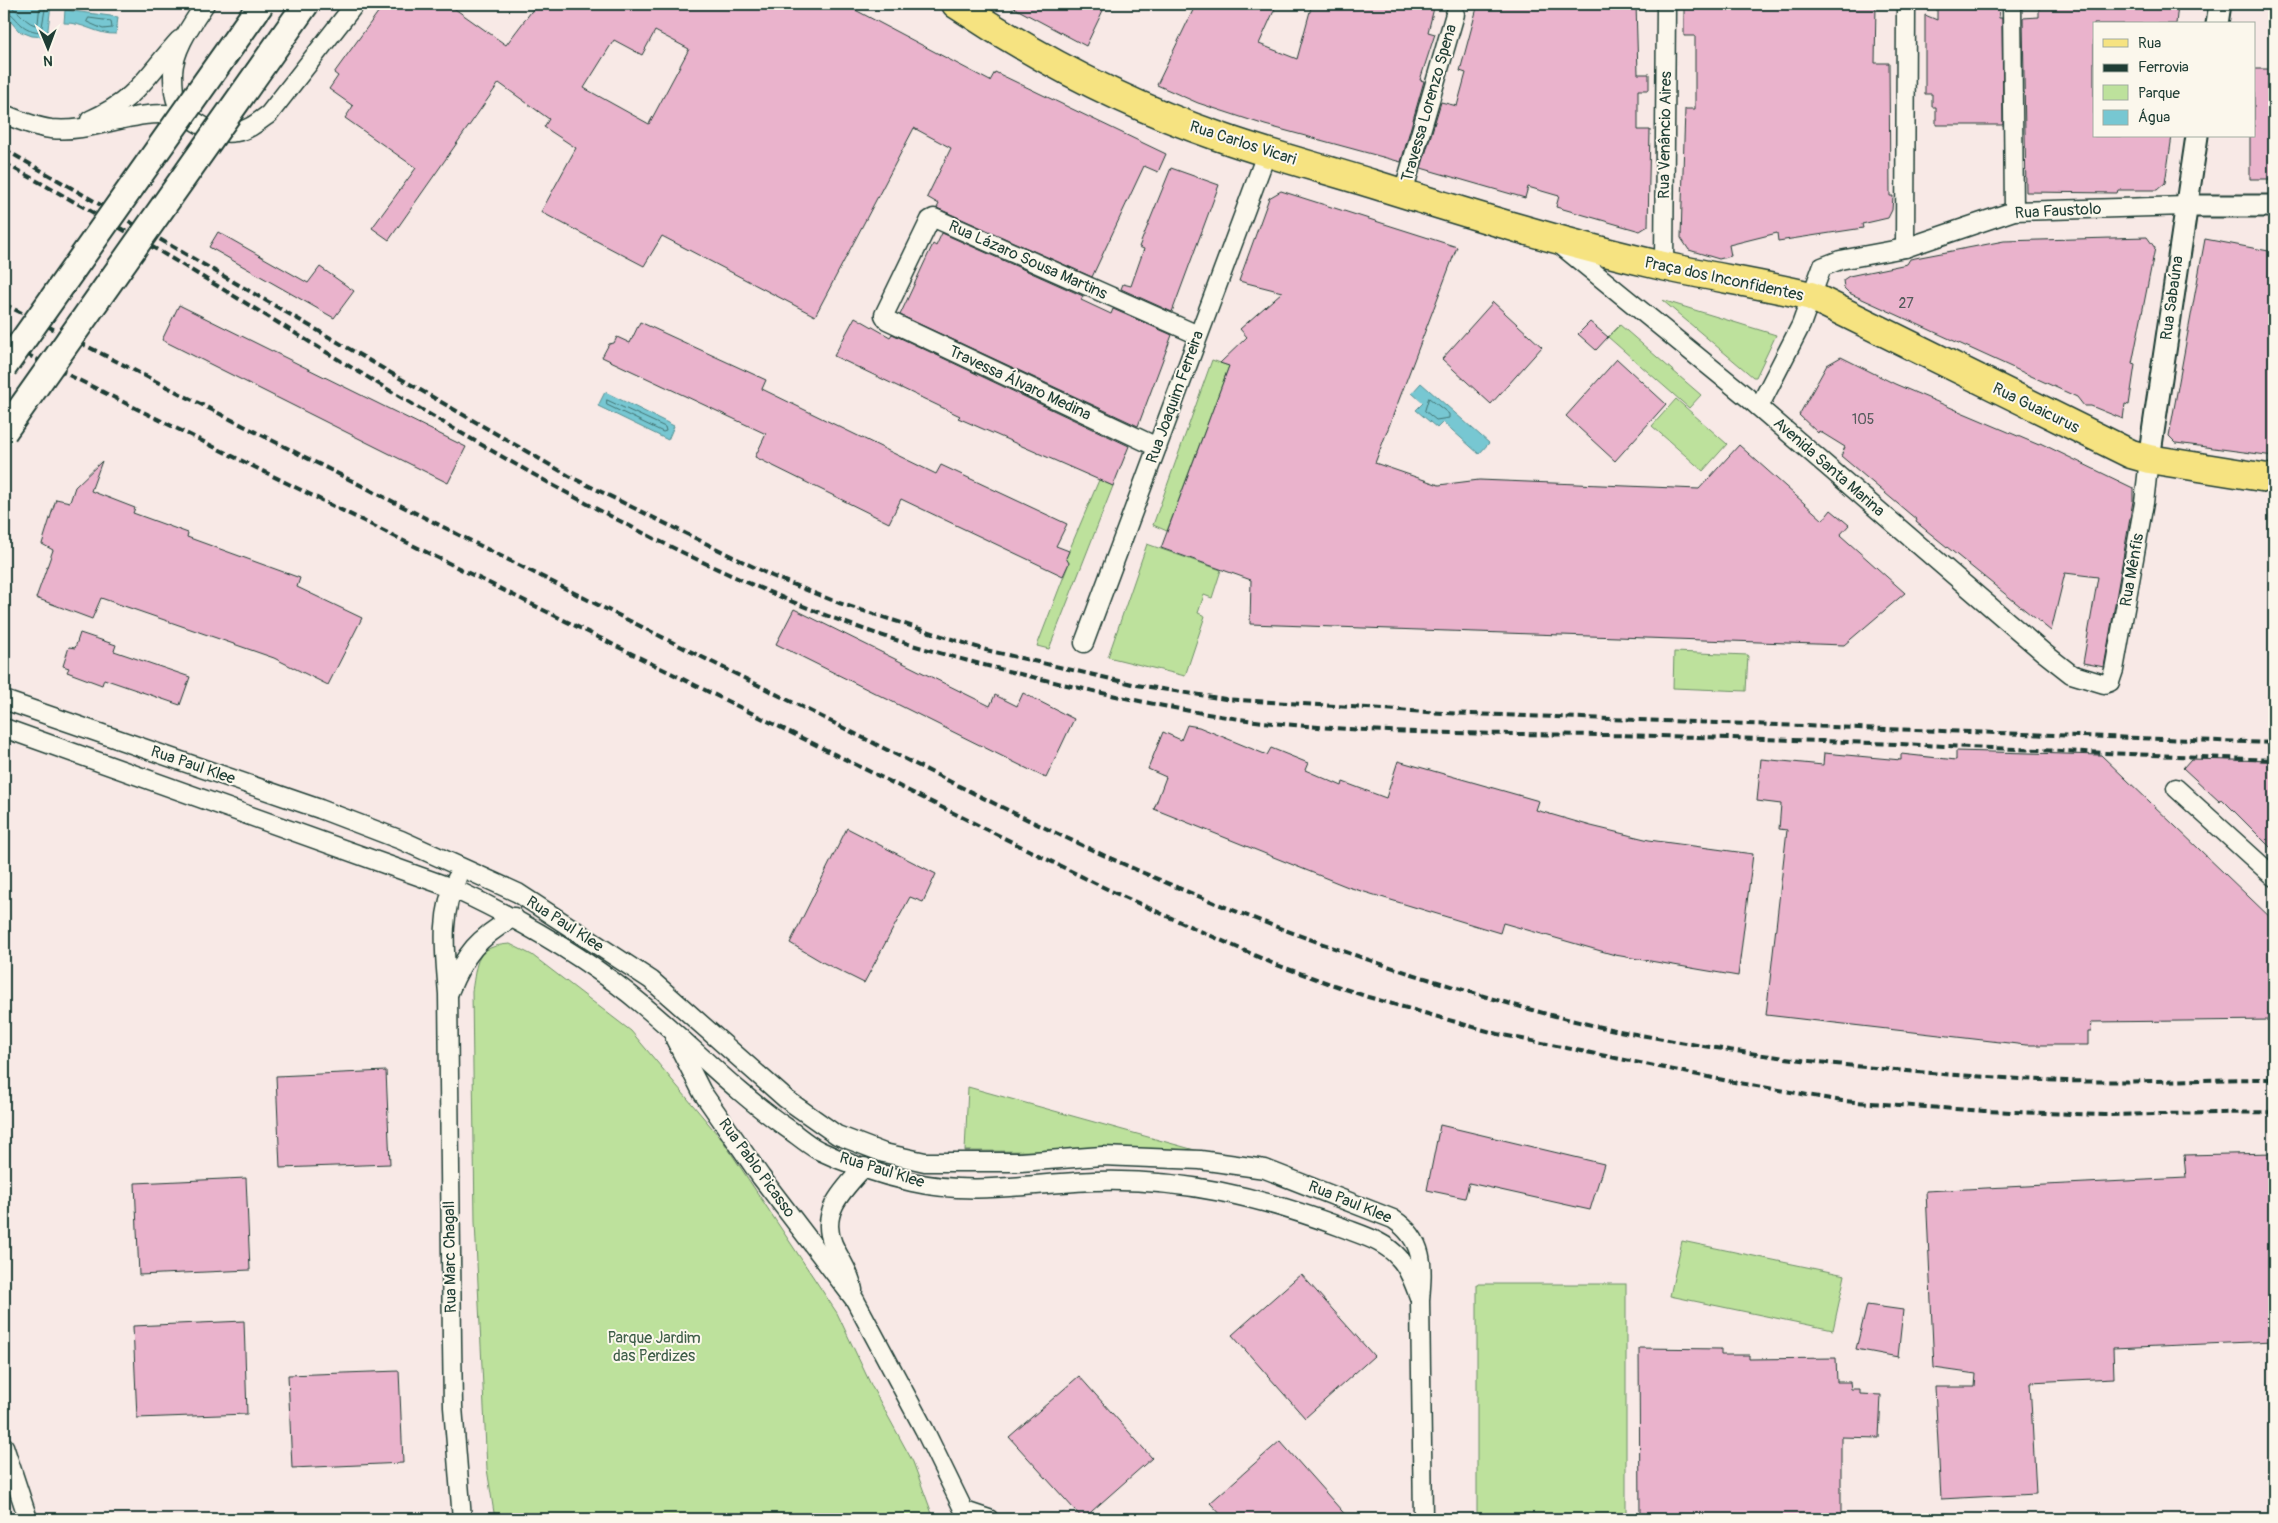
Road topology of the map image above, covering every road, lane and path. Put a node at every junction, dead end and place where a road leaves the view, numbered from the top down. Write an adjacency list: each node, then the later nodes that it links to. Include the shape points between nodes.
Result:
1 (205, 4): 12 (street)
2 (261, 4): 28 (main road, bridge)
3 (306, 4): 30 (main road, bridge)
4 (356, 4): 14 (street, via 285,96 269,114 251,127 221,133)
5 (956, 4): 17 (main road, Rua Carlos Vicari, via 1016,43 1148,110)
6 (1666, 4): 24 (street, Rua Venâncio Aires)
7 (1906, 4): 23 (street)
8 (2012, 4): 21 (street)
9 (2220, 4): 11 (street)
10 (1455, 14): 18 (street, Travessa Lorenzo Spena)
11 (2217, 22)
12 (188, 30): 14 (street, via 173,71 176,102); 15 (street, via 126,101)
13 (4, 114): 15 (street, via 49,129)
14 (187, 115): 15 (street, via 155,114)
15 (67, 130)
16 (2197, 138): 19 (street, Rua Sabaúna)
17 (1267, 152): 18 (main road, Rua Carlos Vicari); 27 (street, Rua Joaquim Ferreira)
18 (1403, 193): 22 (main road, Rua Carlos Vicari)
19 (2186, 206): 20 (street, Rua Faustolo); 21 (street, Rua Faustolo); 32 (street, Rua Sabaúna)
20 (2274, 206)
21 (2014, 211): 23 (street, Rua Faustolo)
22 (1550, 236): 24 (main road, Praça dos Inconfidentes); 29 (street, Avenida Santa Marina)
23 (1905, 248): 25 (street, Rua Faustolo, via 1840,260 1822,267)
24 (1664, 266): 25 (main road, Praça dos Inconfidentes)
25 (1811, 296): 29 (street, Praça dos Inconfidentes, via 1801,325); 32 (main road, Rua Guaicurus, via 2120,450)
26 (884, 318): 27 (street, Rua Lázaro Sousa Martins, via 930,220 934,218); 31 (street, Travessa Álvaro Medina)
27 (1198, 335): 31 (street, Rua Joaquim Ferreira)
28 (4, 367)
29 (1759, 407): 35 (street, Avenida Santa Marina, via 2071,674 2104,684)
30 (4, 432)
31 (1157, 447): 34 (street, Rua Joaquim Ferreira)
32 (2148, 459): 33 (main road, Rua Guaicurus); 35 (street, Rua Mênfis, via 2144,503)
33 (2274, 479)
34 (1084, 643)
35 (2111, 680)
36 (4, 700): 39 (street, Rua Paul Klee, via 320,809)
37 (4, 728): 41 (street, Rua Paul Klee)
38 (2176, 788): 40 (street)
39 (462, 868): 41 (street, Rua Marc Chagall); 47 (street, Rua Paul Klee, via 518,893 651,980 786,1100 837,1135 884,1153 925,1162 1121,1157 1200,1160 1265,1168 1377,1211 1402,1225 1421,1258)
40 (2274, 877)
41 (452, 888): 42 (street, Rua Paul Klee); 43 (street, Rua Marc Chagall, via 444,926)
42 (514, 917): 43 (street, Rua Marc Chagall, via 491,930 471,950); 44 (street, Rua Paul Klee, via 590,965)
43 (448, 994): 53 (street, Rua Marc Chagall, via 451,1333)
44 (670, 1029): 45 (street, Rua Paul Klee, via 777,1121 817,1149); 46 (street, Rua Pablo Picasso, via 702,1092 761,1177)
45 (864, 1167): 46 (street, Rua Pablo Picasso, via 835,1200 829,1221 833,1244 852,1282); 47 (street, Rua Paul Klee, via 914,1183 961,1188 1016,1188 1095,1181 1205,1187 1286,1206 1385,1245 1399,1258)
46 (855, 1300): 51 (street, Rua Pablo Picasso)
47 (1420, 1300): 55 (street)
48 (4, 1446): 50 (street)
49 (4, 1472): 50 (street)
50 (17, 1489): 52 (street)
51 (967, 1515): 54 (street)
52 (28, 1519)
53 (462, 1519)
54 (989, 1519)
55 (1423, 1519)

